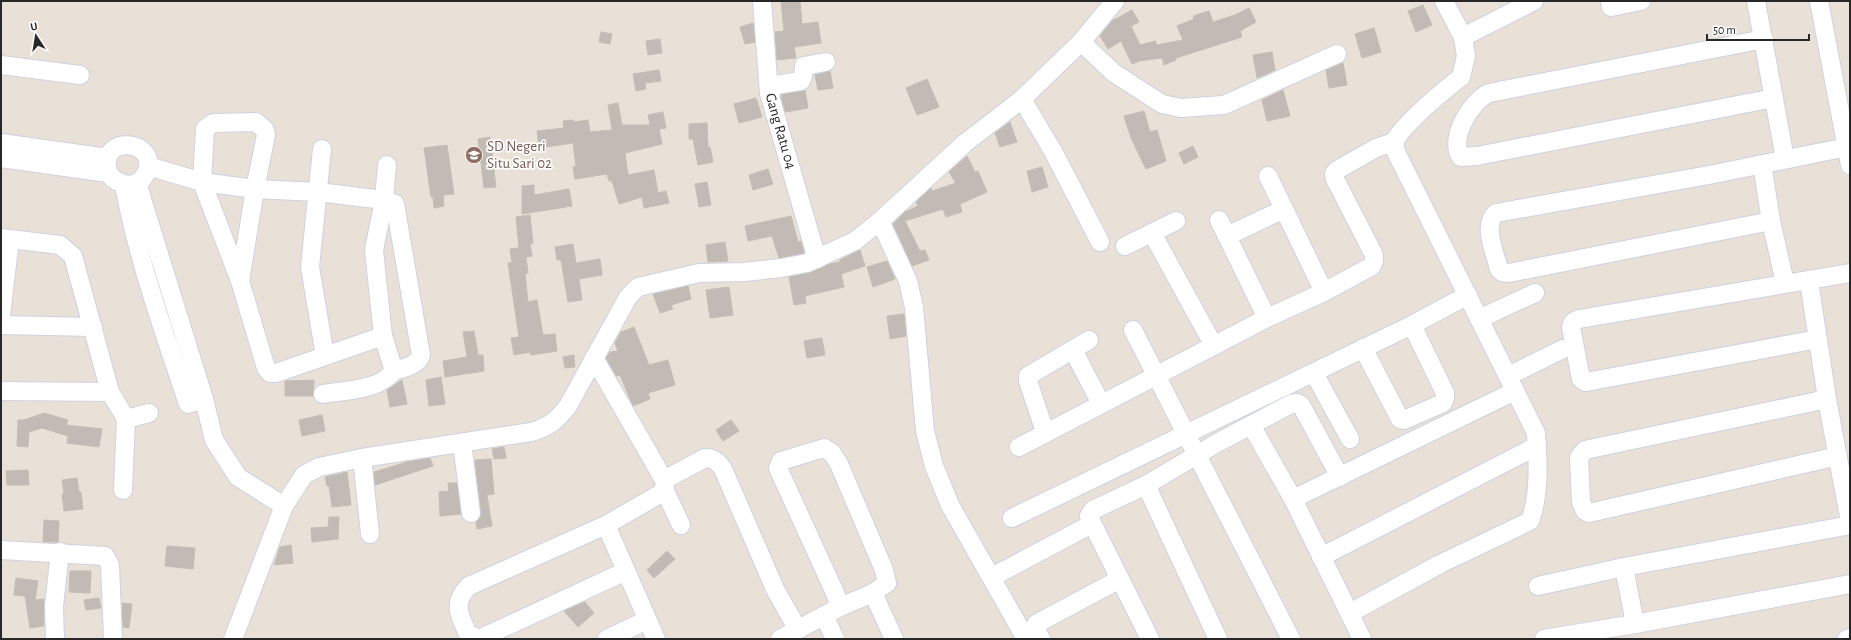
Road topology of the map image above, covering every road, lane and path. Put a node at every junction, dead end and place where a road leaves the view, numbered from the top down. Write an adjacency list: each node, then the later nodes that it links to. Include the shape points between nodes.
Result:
1 (762, 1): 17 (street, Gang Ratu 04)
2 (1115, 1): 12 (street)
3 (1444, 1): 10 (street)
4 (1534, 1): 9 (street)
5 (1610, 1): 6 (street, via 1611,7)
6 (1641, 1)
7 (1756, 1): 11 (street)
8 (1819, 1): 22 (street)
9 (1515, 5): 10 (street)
10 (1463, 37): 20 (street, via 1466,56 1461,77 1399,132)
11 (1764, 39): 18 (street); 18 (street, via 1489,93 1476,103 1463,119 1458,137 1458,152 1464,158 1476,156)
12 (1081, 42): 13 (street, via 1114,72 1162,104 1181,108 1224,105); 19 (street)
13 (1337, 54)
14 (826, 62): 17 (street, via 804,66 801,81 776,85)
15 (1, 65): 16 (street)
16 (80, 75)
17 (769, 94): 47 (street, Gang Ratu 04)
18 (1774, 98): 25 (street)
19 (1022, 99): 40 (street, via 965,143); 45 (street, via 1054,153)
20 (1394, 142): 52 (street, via 1376,148 1334,174 1374,255 1374,261 1372,266); 54 (street, via 1396,152)
21 (1, 143): 29 (street)
22 (1846, 147): 25 (street); 28 (street)
23 (322, 149): 35 (street)
24 (1, 158): 29 (street)
25 (1785, 159): 26 (street)
26 (1762, 164): 39 (street); 39 (street, via 1496,213 1491,218 1489,227 1499,269 1508,273)
27 (386, 165): 36 (street)
28 (1850, 165)
29 (108, 166): 30 (street, via 115,149 120,145 134,145 144,153); 33 (street, via 118,183)
30 (148, 166): 32 (street); 33 (street, via 142,178)
31 (1268, 176): 37 (street)
32 (202, 182): 34 (street); 34 (street, via 204,134 208,125 256,122 262,126 266,135); 49 (street)
33 (131, 184): 97 (street, via 128,208 151,291 188,404 204,399 214,440 238,477)
34 (254, 189): 35 (street); 49 (street)
35 (318, 192): 36 (street); 69 (street, via 310,267)
36 (384, 200): 62 (street, via 374,250); 71 (street, via 395,204 397,210 421,355 415,364)
37 (1284, 209): 43 (street); 52 (street)
38 (1219, 220): 43 (street)
39 (1771, 220): 51 (street)
40 (880, 221): 47 (street, via 855,241); 111 (street, via 908,281 914,307 923,416 934,466 950,505)
41 (1176, 221): 42 (street)
42 (1152, 233): 46 (street); 65 (street)
43 (1227, 236): 56 (street)
44 (5, 238): 55 (street); 60 (street, via 60,245 67,249 73,256)
45 (1100, 242)
46 (1125, 246)
47 (817, 259): 70 (street, via 781,268 699,273 638,287 628,297)
48 (1850, 273): 50 (street)
49 (240, 280): 69 (street, via 266,368 270,372 276,373)
50 (1808, 281): 51 (street); 63 (street)
51 (1785, 283): 63 (street, via 1578,319 1571,327 1581,379 1586,382)
52 (1324, 292): 56 (street)
53 (1535, 293): 57 (street)
54 (1468, 295): 57 (street); 59 (street)
55 (1, 316)
56 (1267, 318): 65 (street)
57 (1479, 319): 74 (street)
58 (1, 324): 60 (street)
59 (1412, 325): 66 (street); 66 (street, via 1445,393 1443,403 1404,420 1400,419)
60 (93, 327): 76 (street)
61 (1133, 330): 73 (street)
62 (383, 336): 69 (street); 71 (street)
63 (1818, 339): 79 (street)
64 (1089, 340): 68 (street)
65 (1214, 346): 73 (street)
66 (1363, 348): 72 (street)
67 (1563, 349): 74 (street)
68 (1073, 350): 78 (street); 83 (street, via 1043,365 1028,376)
69 (325, 356)
70 (594, 358): 86 (street, via 568,406 547,427); 93 (street)
71 (394, 371): 77 (street, via 377,385)
72 (1314, 372): 84 (street); 85 (street)
73 (1158, 376): 83 (street); 84 (street)
74 (1511, 384): 87 (street, via 1536,433); 92 (street)
75 (1, 391): 76 (street)
76 (110, 392): 81 (street)
77 (323, 394)
78 (1097, 396)
79 (1826, 399): 90 (street); 90 (street, via 1585,450 1579,458 1582,502 1585,511 1590,513)
80 (149, 413): 81 (street)
81 (126, 419): 95 (street)
82 (1251, 425): 89 (street); 92 (street, via 1291,404 1301,404); 96 (street)
83 (1045, 432): 88 (street)
84 (1187, 433): 89 (street); 99 (street)
85 (1350, 439)
86 (462, 443): 91 (street); 98 (street)
87 (1536, 446): 108 (street); 117 (street, via 1535,508 1530,521 1440,564)
88 (1019, 447)
89 (1198, 455): 94 (street); 135 (street)
90 (1838, 456): 100 (street)
91 (362, 458): 97 (street, via 319,467 304,474); 105 (street)
92 (1340, 477): 96 (street)
93 (664, 485): 102 (street); 103 (street); 121 (street, via 705,458 718,462 775,589)
94 (1146, 485): 101 (street, via 1093,510 1089,516); 134 (street)
95 (123, 490)
96 (1293, 499): 108 (street)
97 (284, 506): 126 (street)
98 (471, 513)
99 (1012, 518)
100 (1850, 522)
101 (1092, 523): 111 (street); 112 (street)
102 (681, 524)
103 (606, 525): 110 (street); 110 (street, via 469,586 460,594 460,616 468,634 479,639)
104 (1850, 526): 109 (street)
105 (370, 534)
106 (1, 550): 107 (street)
107 (60, 552): 124 (street, via 54,606); 125 (street, via 104,556 108,560)
108 (1321, 557): 117 (street)
109 (1624, 567): 114 (street); 120 (street)
110 (626, 572): 119 (street)
111 (992, 577): 132 (street)
112 (1120, 580): 122 (street); 133 (street, via 1036,624 1035,628)
113 (1850, 584): 120 (street)
114 (1538, 586)
115 (873, 593): 116 (street); 116 (street, via 886,585 886,578 839,464 832,453 824,448 781,461 778,468); 131 (street)
116 (840, 607): 118 (street)
117 (1350, 613): 136 (street)
118 (825, 617): 121 (street); 130 (street)
119 (646, 620): 127 (street); 128 (street)
120 (1635, 624): 137 (street)
121 (798, 630): 129 (street)
122 (1146, 638)
123 (1850, 638): 138 (street)
124 (55, 639)
125 (112, 639)
126 (233, 639)
127 (607, 639)
128 (656, 639)
129 (780, 639)
130 (834, 639)
131 (894, 639)
132 (1026, 639)
133 (1041, 639)
134 (1218, 639)
135 (1292, 639)
136 (1362, 639)
137 (1544, 639)
138 (1847, 639)

